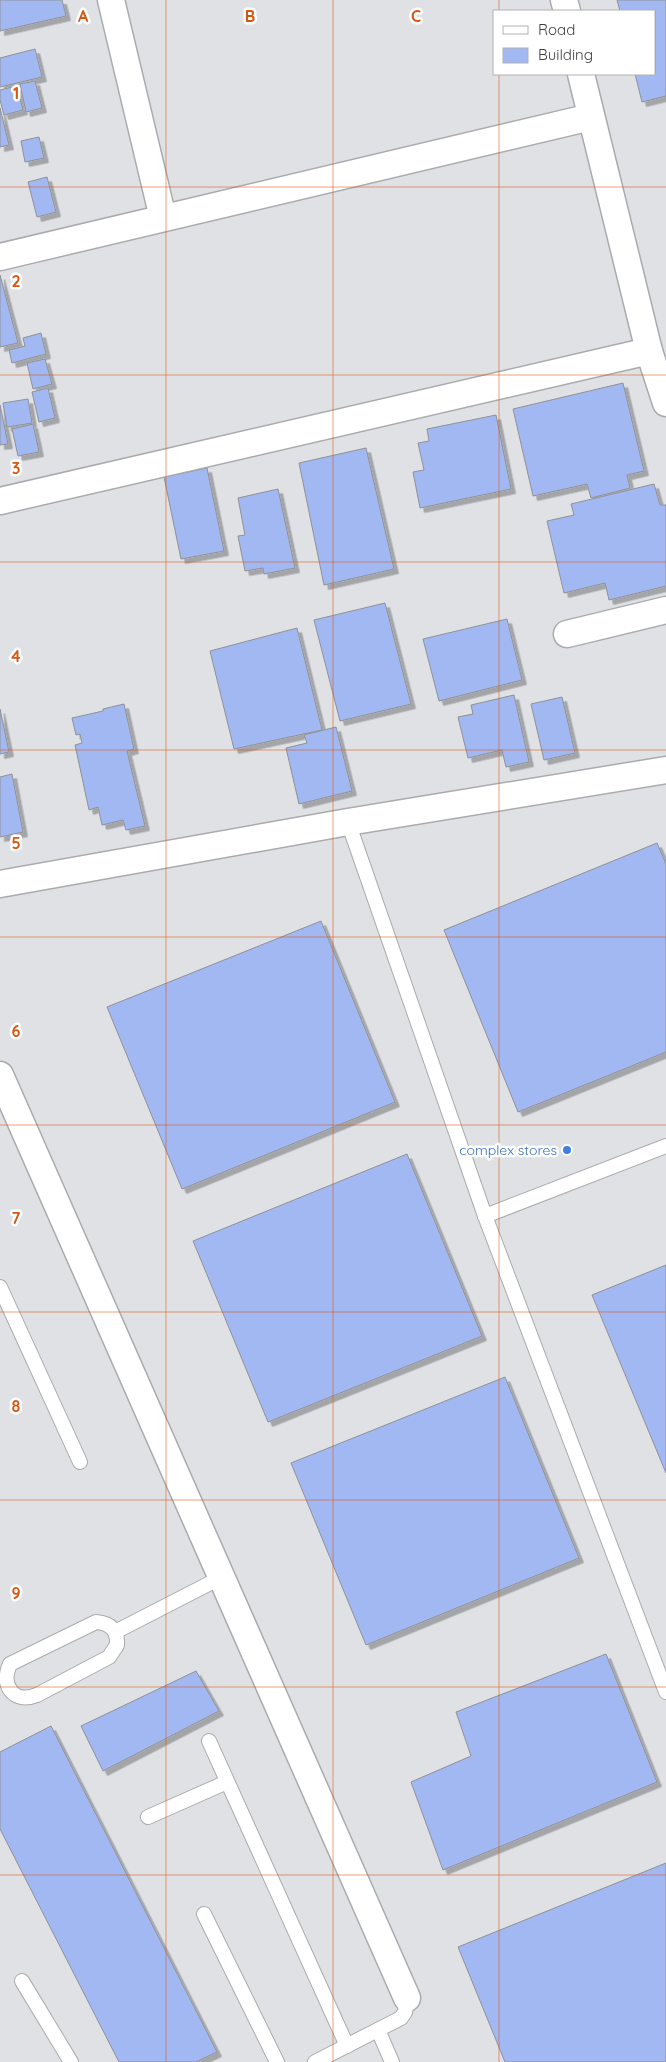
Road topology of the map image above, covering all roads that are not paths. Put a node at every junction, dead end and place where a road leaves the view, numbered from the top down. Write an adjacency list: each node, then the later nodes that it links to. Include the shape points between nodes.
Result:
1 (111, 0): 4 (street)
2 (581, 75): 3 (street)
3 (591, 116): 4 (street); 6 (street)
4 (163, 218): 5 (street)
5 (0, 257)
6 (650, 351): 7 (street); 8 (street)
7 (666, 404)
8 (0, 501)
9 (666, 610): 10 (street)
10 (567, 634)
11 (666, 770): 12 (street)
12 (348, 822): 13 (street); 16 (lane)
13 (0, 884)
14 (0, 1075): 19 (street)
15 (666, 1146): 16 (lane)
16 (485, 1216): 21 (lane)
17 (0, 1287): 18 (lane)
18 (80, 1462)
19 (222, 1577): 20 (lane); 27 (street)
20 (115, 1632): 20 (lane, via 104,1622 96,1622 16,1660 6,1671 7,1687 20,1697 36,1695 109,1656 117,1646)
21 (666, 1692)
22 (209, 1742): 23 (lane)
23 (226, 1782): 24 (lane); 29 (lane)
24 (148, 1817)
25 (204, 1914): 31 (lane)
26 (22, 1981): 30 (lane)
27 (408, 1998): 28 (lane, via 401,2018)
28 (378, 2030): 29 (lane); 33 (lane)
29 (347, 2046): 32 (lane)
30 (71, 2062)
31 (277, 2062)
32 (314, 2062)
33 (392, 2062)

